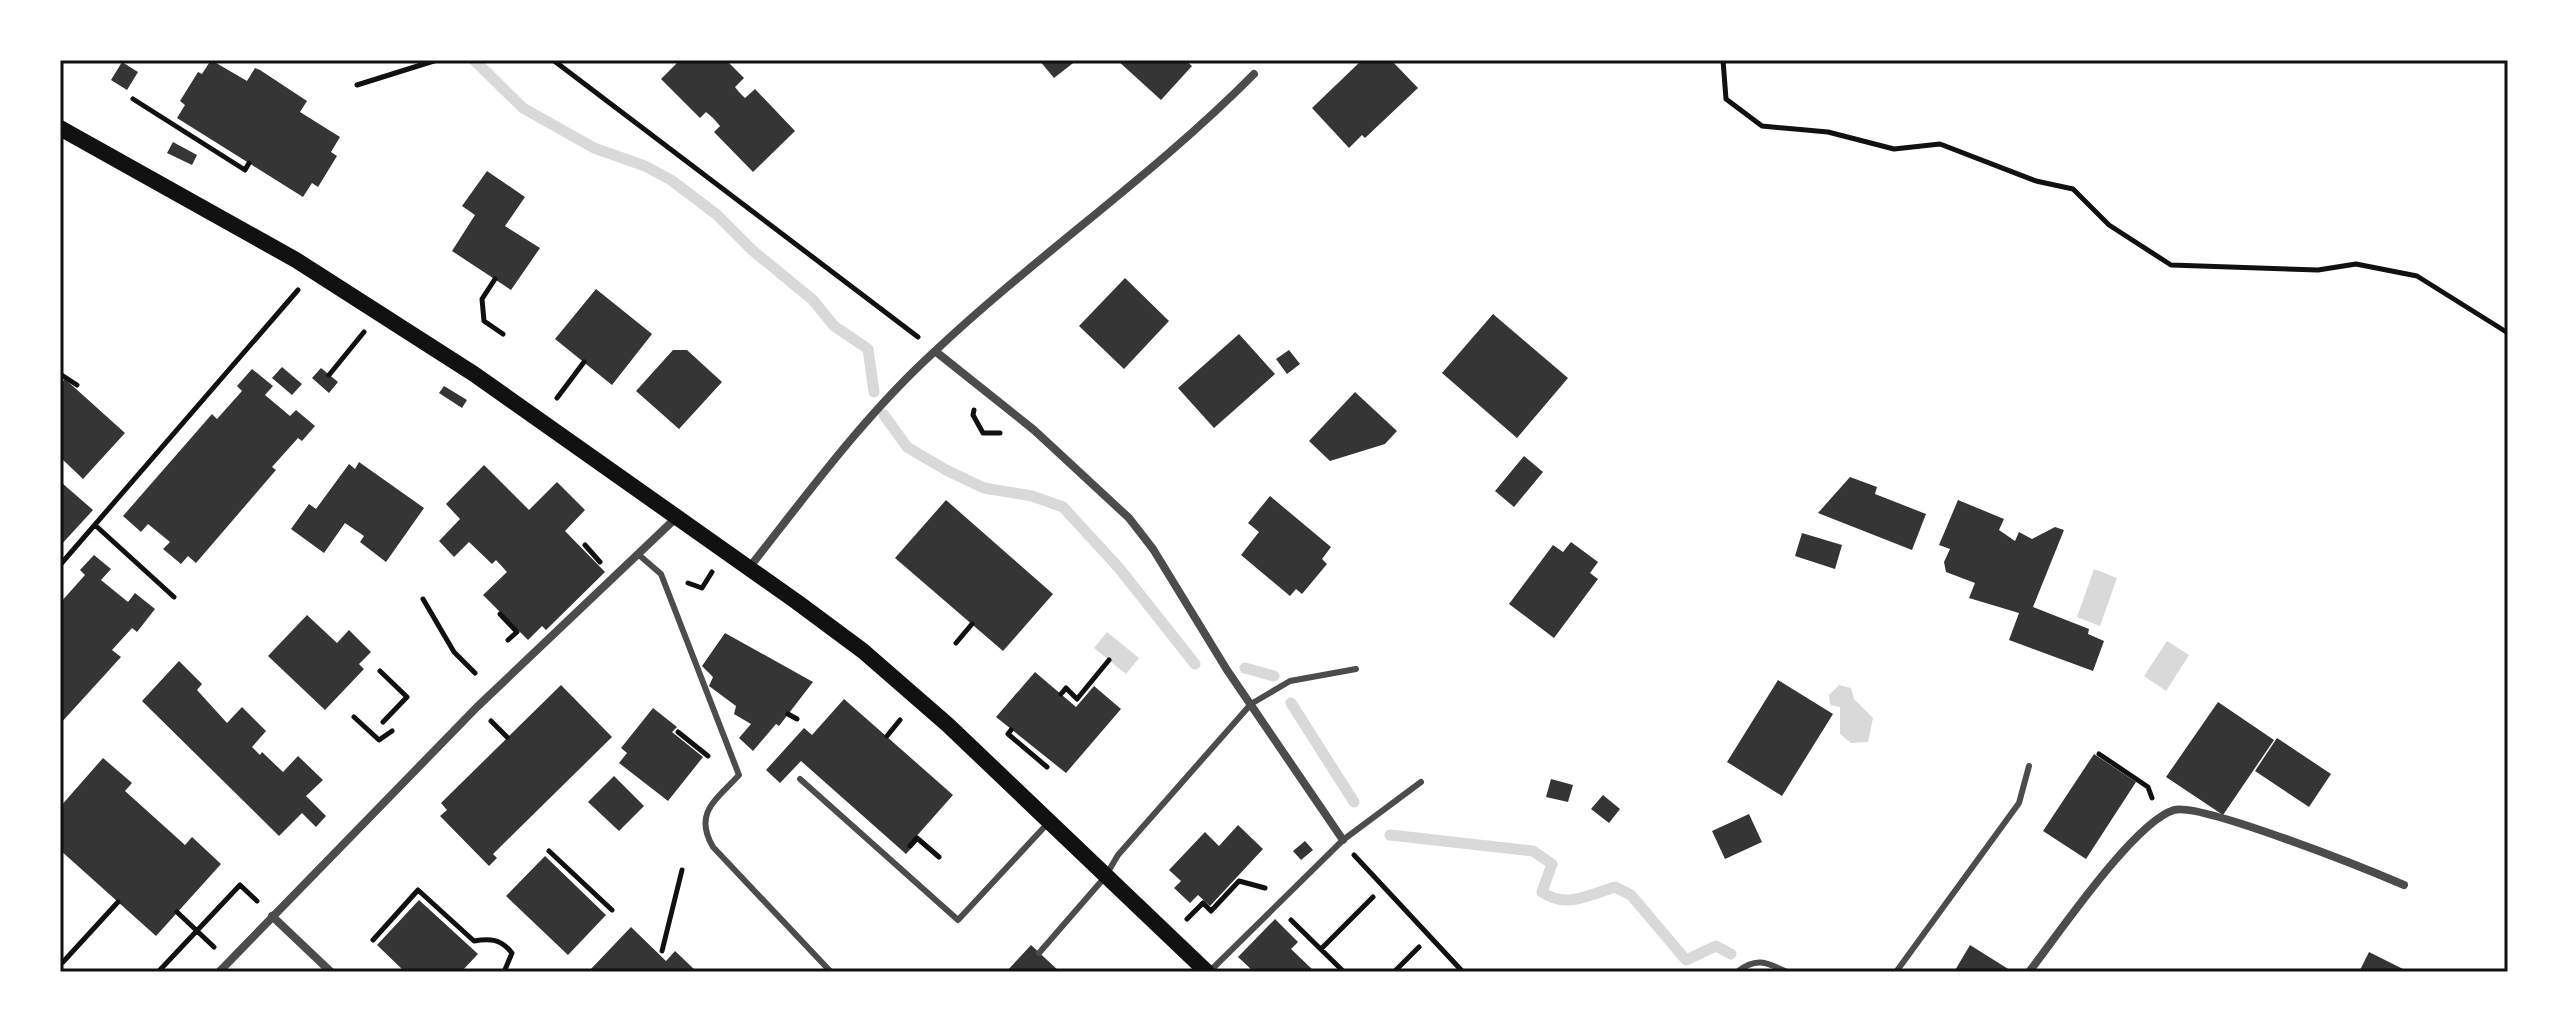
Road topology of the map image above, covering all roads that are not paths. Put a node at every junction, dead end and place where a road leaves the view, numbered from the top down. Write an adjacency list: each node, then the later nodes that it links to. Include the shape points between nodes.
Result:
1 (1254, 74): 3 (street, via 1176,150)
2 (60, 128): 4 (main road, via 296,260 562,433)
3 (935, 351): 6 (street, via 885,398); 8 (street, via 1034,430 1129,518)
4 (677, 517): 5 (street); 6 (main road)
5 (639, 555): 16 (street, via 477,707); 20 (lane, via 661,574 739,775 705,815 704,832)
6 (749, 568): 12 (main road, via 863,651)
7 (1356, 669): 8 (lane, via 1290,681)
8 (1251, 704): 13 (street); 14 (lane, via 1118,855)
9 (2029, 766): 24 (lane, via 2019,803)
10 (800, 779): 12 (lane, via 958,920)
11 (1421, 782): 13 (lane)
12 (1050, 822): 14 (main road)
13 (1343, 840): 21 (lane)
14 (1105, 877): 17 (lane); 21 (main road)
15 (2404, 885): 25 (street, via 2324,852 2185,807 2159,818 2101,879)
16 (272, 916): 18 (street); 19 (street)
17 (1039, 953)
18 (219, 972)
19 (331, 972)
20 (831, 972)
21 (1208, 972)
22 (1737, 972): 23 (lane, via 1759,960)
23 (1787, 972)
24 (1896, 972)
25 (2029, 972)

